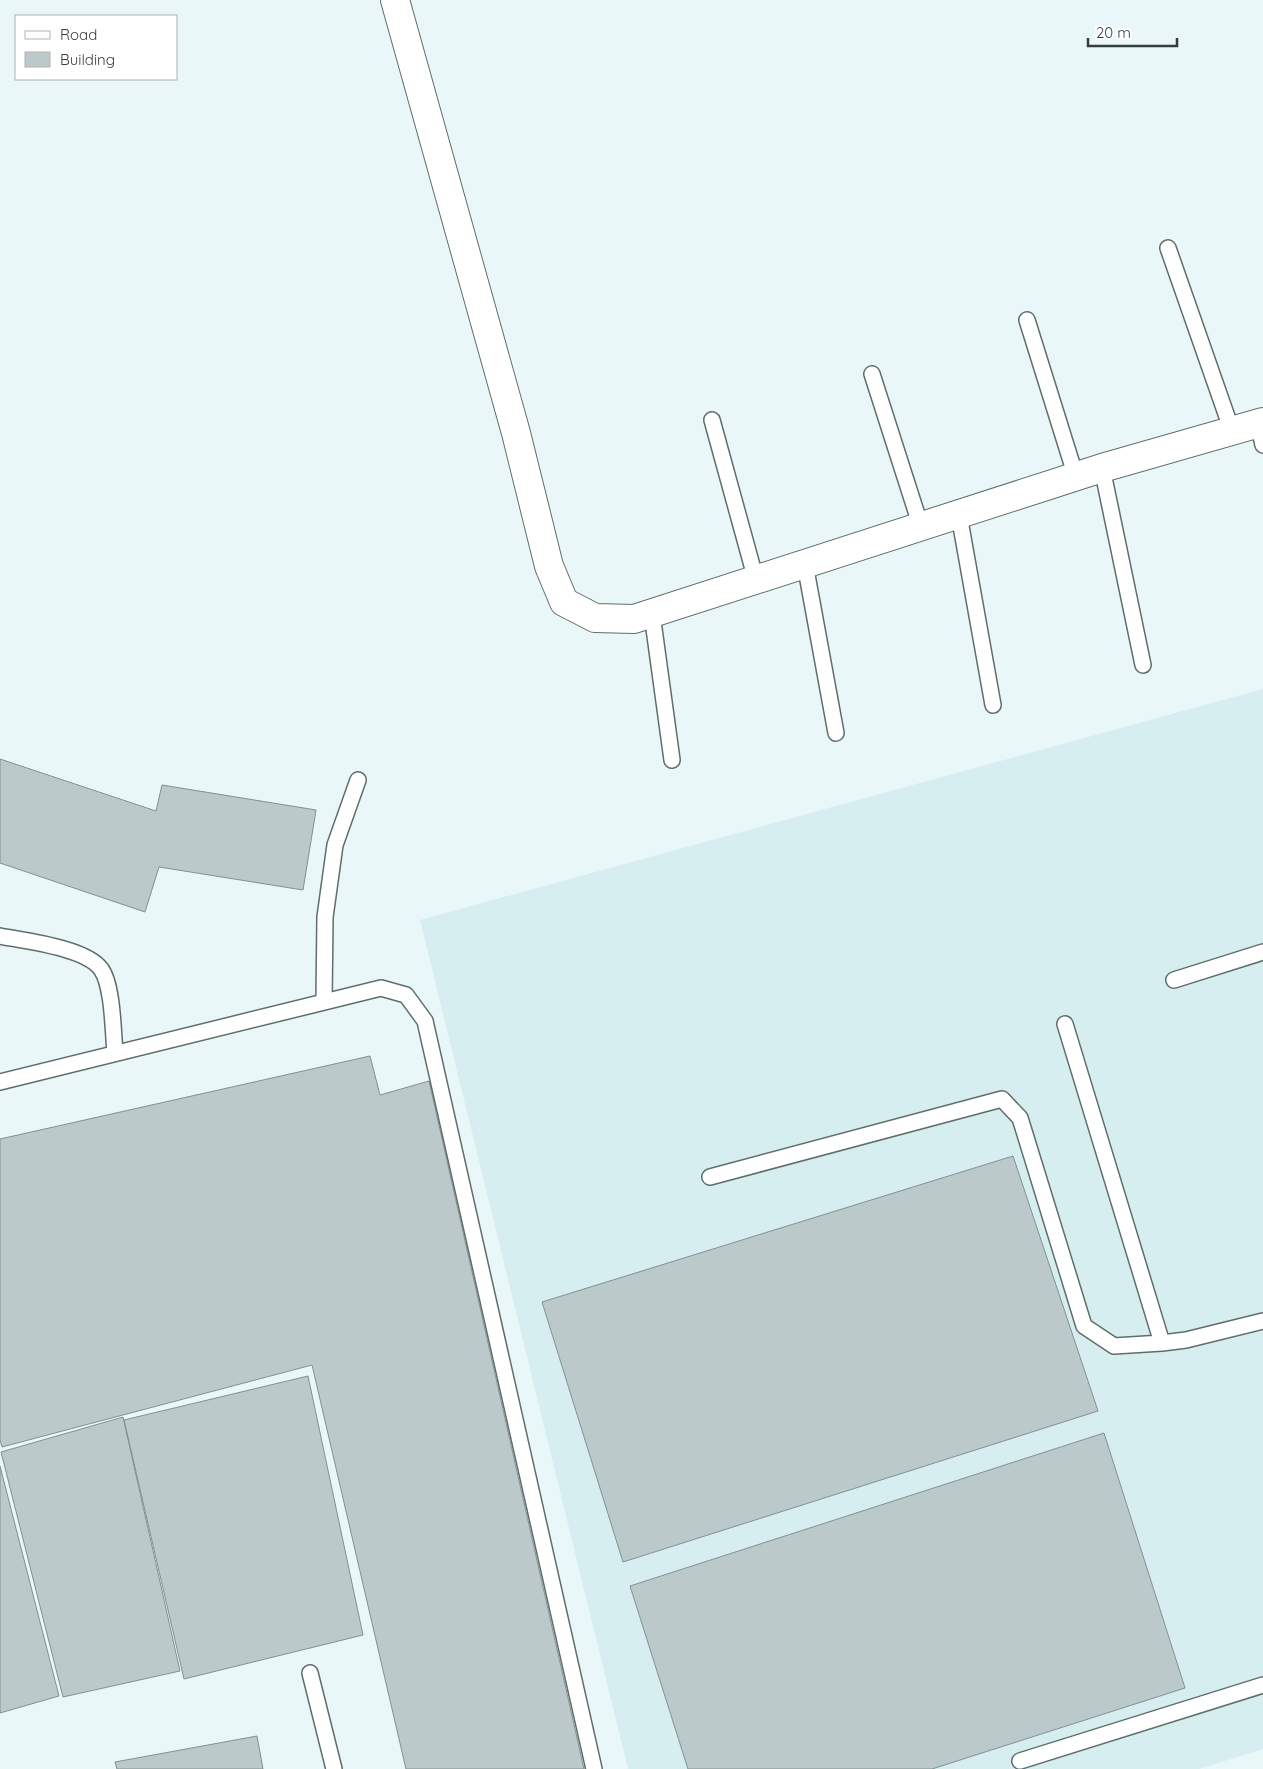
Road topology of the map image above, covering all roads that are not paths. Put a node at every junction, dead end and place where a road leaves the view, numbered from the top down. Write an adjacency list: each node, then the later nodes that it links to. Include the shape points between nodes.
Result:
1 (395, 0): 13 (street, via 516,433 549,566 564,602 595,618 634,619)
2 (1168, 248): 6 (lane)
3 (1027, 320): 8 (lane)
4 (872, 374): 10 (lane)
5 (712, 420): 12 (lane)
6 (1254, 430): 7 (street)
7 (1102, 468): 8 (street); 14 (lane)
8 (1076, 477): 9 (street)
9 (959, 515): 10 (street); 15 (lane)
10 (921, 527): 11 (street)
11 (806, 564): 12 (street); 16 (lane)
12 (756, 580): 13 (street)
13 (652, 614): 17 (lane)
14 (1143, 666)
15 (994, 705)
16 (836, 733)
17 (672, 760)
18 (358, 780): 22 (lane, via 335,845 325,916)
19 (0, 936): 24 (lane, via 74,950 101,969 111,1000)
20 (1263, 952): 21 (lane)
21 (1174, 980)
22 (324, 1002): 24 (lane); 33 (lane, via 380,988 406,995 425,1022)
23 (1065, 1024): 28 (lane)
24 (115, 1052): 25 (lane)
25 (0, 1082)
26 (710, 1177): 28 (lane, via 1002,1099 1020,1118 1084,1326 1114,1346)
27 (1263, 1321): 28 (lane)
28 (1162, 1343)
29 (310, 1673): 32 (lane)
30 (1263, 1685): 31 (lane)
31 (1020, 1761)
32 (334, 1769)
33 (594, 1769)

